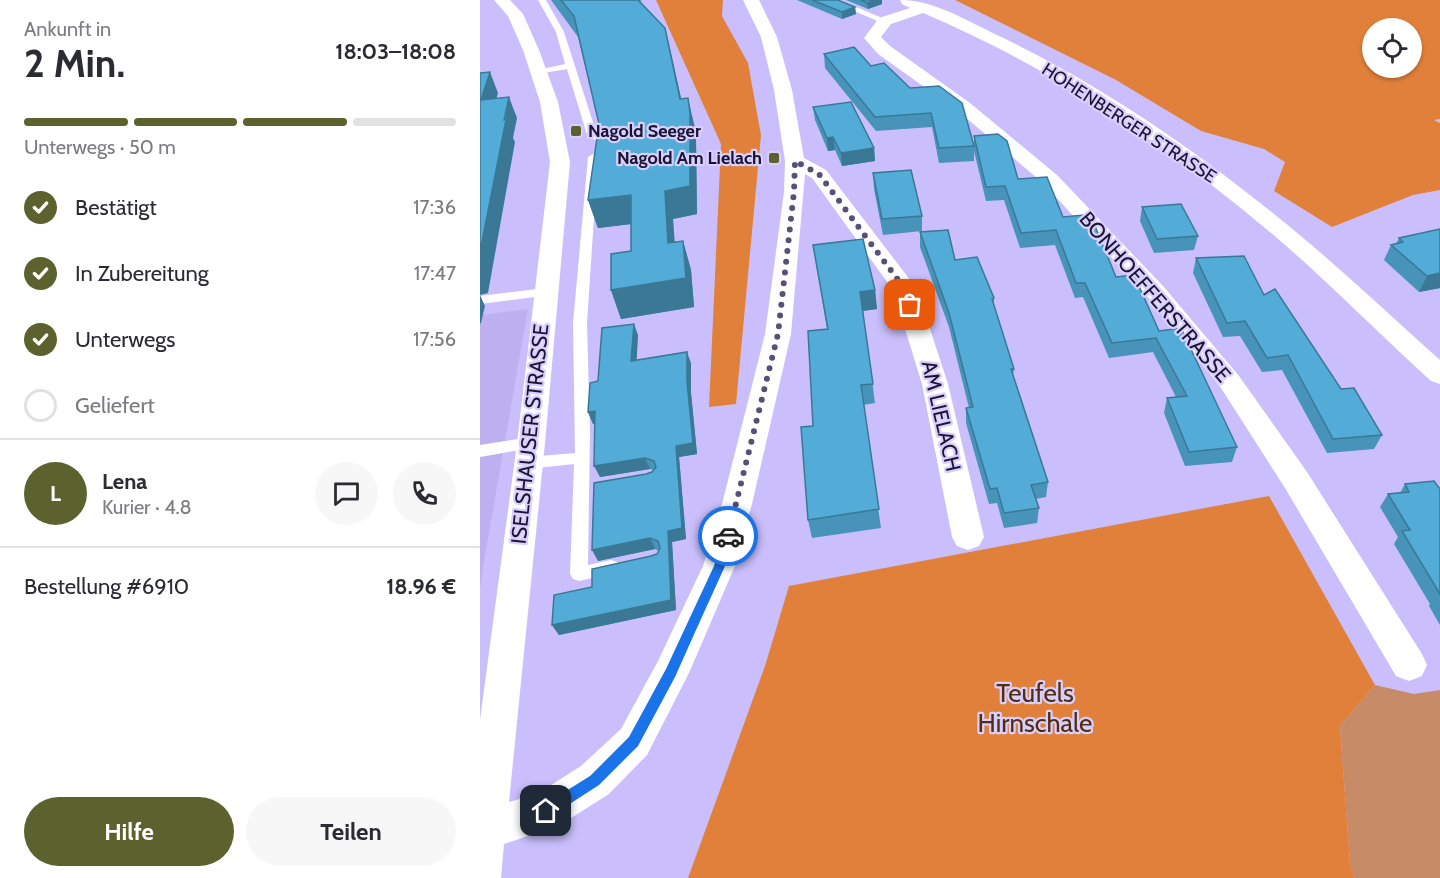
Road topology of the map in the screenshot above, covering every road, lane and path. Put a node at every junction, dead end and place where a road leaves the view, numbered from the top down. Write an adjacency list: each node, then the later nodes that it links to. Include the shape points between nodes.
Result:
1 (502, 0): 8 (street, ISELSHAUSER STRASSE, via 514,14)
2 (542, 0): 7 (lane, via 560,32)
3 (751, 0): 11 (street, via 769,37)
4 (833, 0): 6 (lane)
5 (914, 4): 6 (street); 14 (street, HOHENBERGER STRASSE, via 1006,46 1165,143 1280,229)
6 (885, 21): 20 (street, BONHOEFFERSTRASSE, via 872,38 964,107 1050,179 1155,291 1230,382 1296,480)
7 (570, 66): 8 (lane); 9 (lane)
8 (538, 71): 12 (street, ISELSHAUSER STRASSE, via 549,102 560,162)
9 (594, 138)
10 (593, 158): 17 (lane, via 580,323)
11 (795, 161): 18 (street, AM LIELACH, via 819,174 904,288 934,384); 21 (street, via 778,334 737,504 719,566 671,673 634,742 595,780 546,811)
12 (546, 292): 13 (lane); 16 (street, ISELSHAUSER STRASSE)
13 (480, 300)
14 (1440, 375)
15 (480, 451): 16 (lane)
16 (529, 453): 17 (lane); 21 (street, ISELSHAUSER STRASSE)
17 (582, 458): 19 (lane, via 587,487 579,574)
18 (968, 537)
19 (622, 565)
20 (1409, 665)
21 (483, 830): 22 (street, ISELSHAUSER STRASSE)
22 (480, 878)

